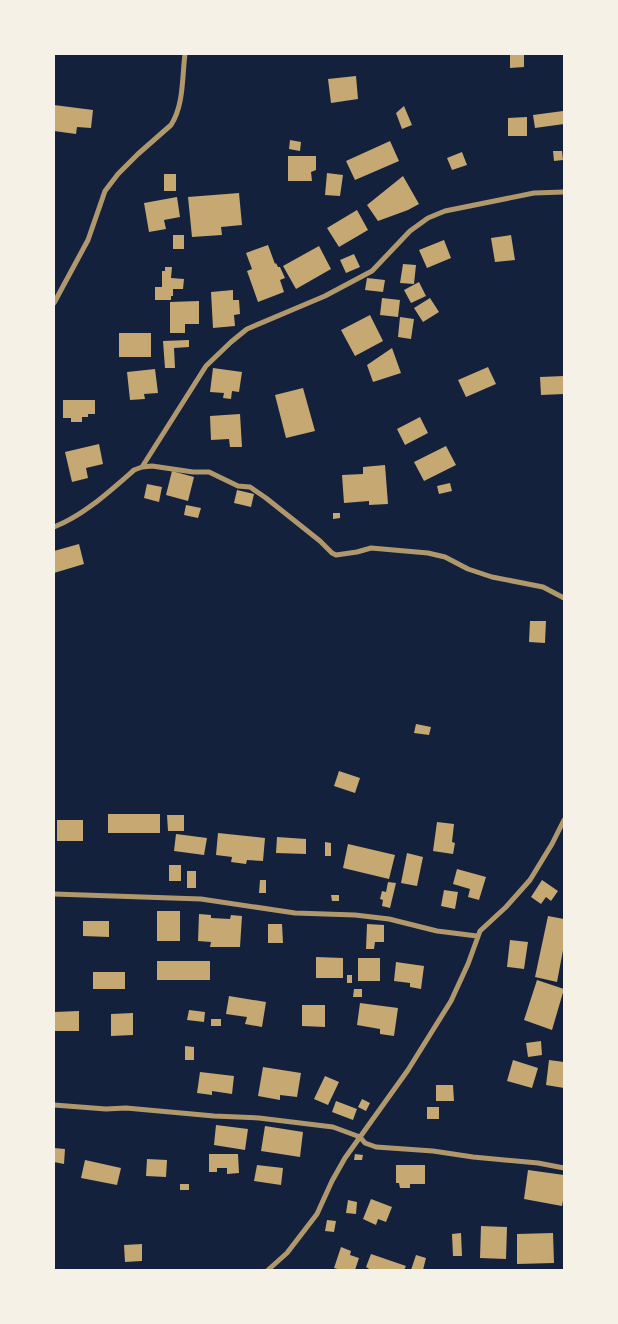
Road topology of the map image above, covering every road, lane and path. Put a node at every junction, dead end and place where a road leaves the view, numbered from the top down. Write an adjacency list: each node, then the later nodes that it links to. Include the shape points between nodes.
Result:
1 (185, 54): 3 (street, via 177,115 171,125 118,174 105,191 88,240)
2 (564, 192): 4 (street, via 534,192 444,211 410,231 372,271 325,296 247,330 206,366)
3 (54, 303)
4 (142, 467): 5 (street, via 78,516); 6 (street, via 212,472 226,481 255,490 332,554 371,548 428,553 500,579 544,587)
5 (54, 527)
6 (564, 598)
7 (564, 820): 9 (street, via 530,880)
8 (54, 894): 9 (street, via 201,899 295,912 389,919 437,932)
9 (477, 936): 11 (street, via 468,964 433,1032)
10 (54, 1105): 11 (street, via 259,1118 333,1127)
11 (360, 1137): 12 (street, via 376,1147); 13 (street, via 332,1181 317,1214 287,1253)
12 (564, 1168)
13 (268, 1270)

